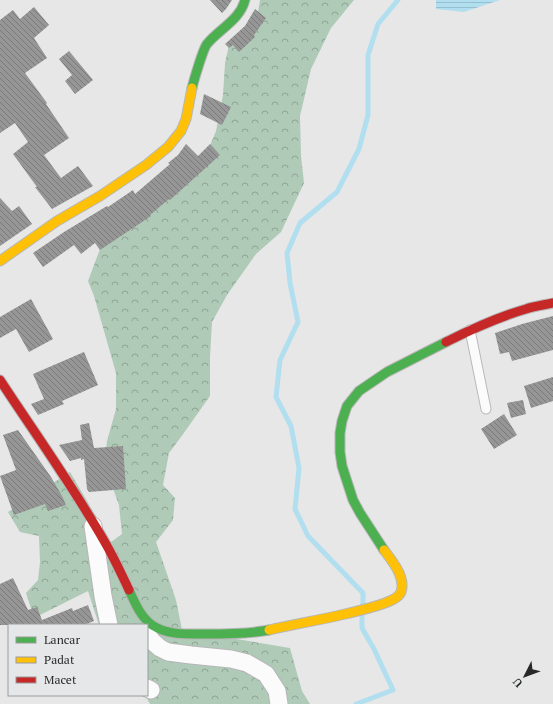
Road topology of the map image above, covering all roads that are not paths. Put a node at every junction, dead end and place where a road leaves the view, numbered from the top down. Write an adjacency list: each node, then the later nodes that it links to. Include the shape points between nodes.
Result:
1 (245, 0): 2 (street, via 236,17 206,45 193,83 186,118 181,130 168,147 140,170)
2 (0, 260)
3 (553, 303): 4 (street, via 526,308)
4 (470, 330): 6 (lane); 10 (street, via 382,375 359,391 347,406 342,421 340,452 353,500 400,574 402,590 399,595 377,606 262,631 176,633)
5 (0, 380): 7 (street)
6 (486, 410)
7 (93, 522): 8 (street); 9 (street)
8 (109, 624)
9 (145, 624)
10 (148, 625)
11 (148, 632): 12 (street, via 153,642 168,652 247,663 266,674 277,690)
12 (279, 704)

